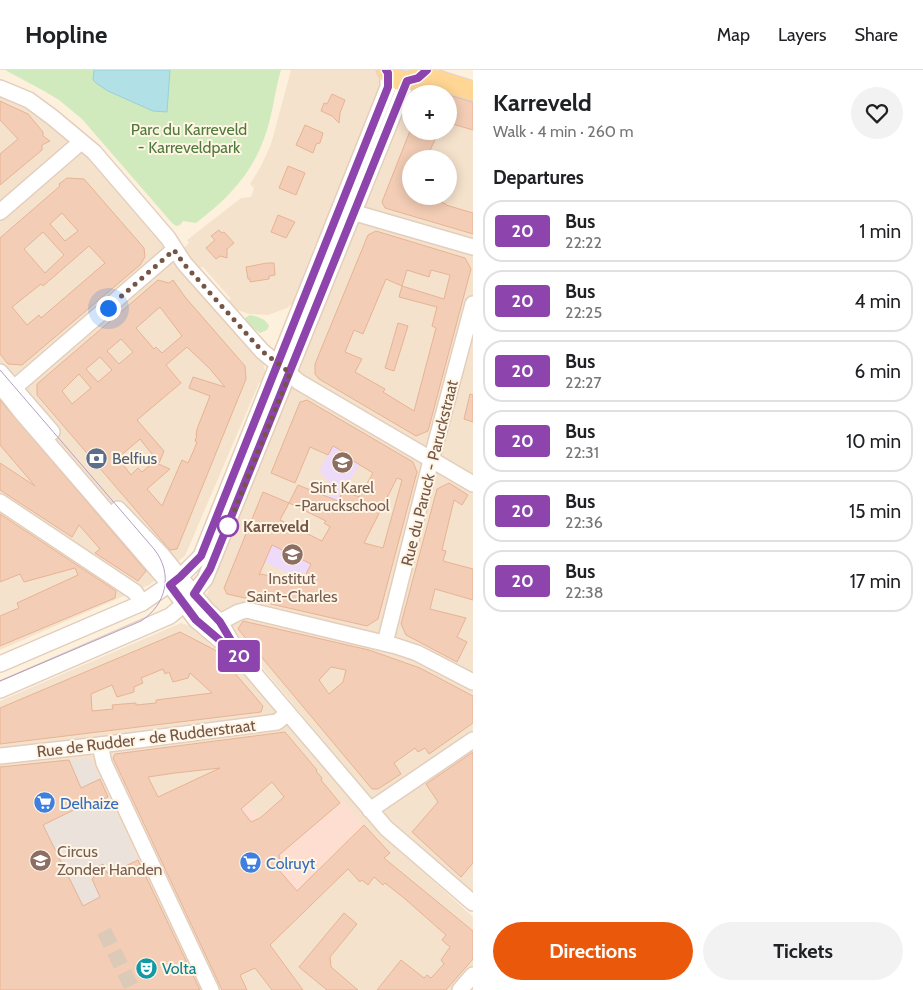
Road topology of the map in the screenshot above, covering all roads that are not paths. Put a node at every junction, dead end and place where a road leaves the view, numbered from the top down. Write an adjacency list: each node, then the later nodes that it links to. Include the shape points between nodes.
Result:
1 (387, 72): 2 (main road, via 400,80); 6 (street, via 388,87)
2 (419, 75): 4 (main road); 6 (street)
3 (0, 88): 5 (street, via 28,100)
4 (473, 91)
5 (81, 142): 7 (street); 9 (street, via 94,152 168,238)
6 (348, 211): 8 (street); 12 (street, via 333,222); 14 (street)
7 (0, 212)
8 (473, 247)
9 (174, 250): 12 (street, via 262,351); 15 (street)
10 (473, 304): 11 (street, Rue du Paruck - Paruckstraat)
11 (467, 354): 16 (street, Rue du Paruck - Paruckstraat)
12 (277, 363): 14 (street); 19 (street, via 201,556)
13 (0, 372): 15 (street)
14 (290, 373): 16 (street, via 299,382); 20 (street, via 210,569)
15 (7, 389): 19 (street, via 162,555)
16 (431, 459): 17 (street); 23 (street, Rue du Paruck - Paruckstraat)
17 (473, 484)
18 (0, 502): 21 (street, via 135,592)
19 (175, 581): 20 (street); 21 (street)
20 (189, 599): 22 (street); 24 (street, via 196,620); 27 (street, via 170,616)
21 (142, 603): 25 (street)
22 (220, 622): 23 (street, via 247,610); 24 (street)
23 (385, 643): 26 (street, via 417,654)
24 (242, 659): 28 (street)
25 (0, 664)
26 (473, 682)
27 (0, 690)
28 (288, 713): 30 (street, Rue de Rudder - de Rudderstraat, via 277,722); 32 (street)
29 (473, 740): 32 (street)
30 (100, 745): 31 (street, Rue de Rudder - de Rudderstraat); 35 (street, via 104,763)
31 (0, 756)
32 (370, 810): 33 (street, via 392,834)
33 (473, 903)
34 (473, 975): 36 (street)
35 (211, 990)
36 (460, 990)

